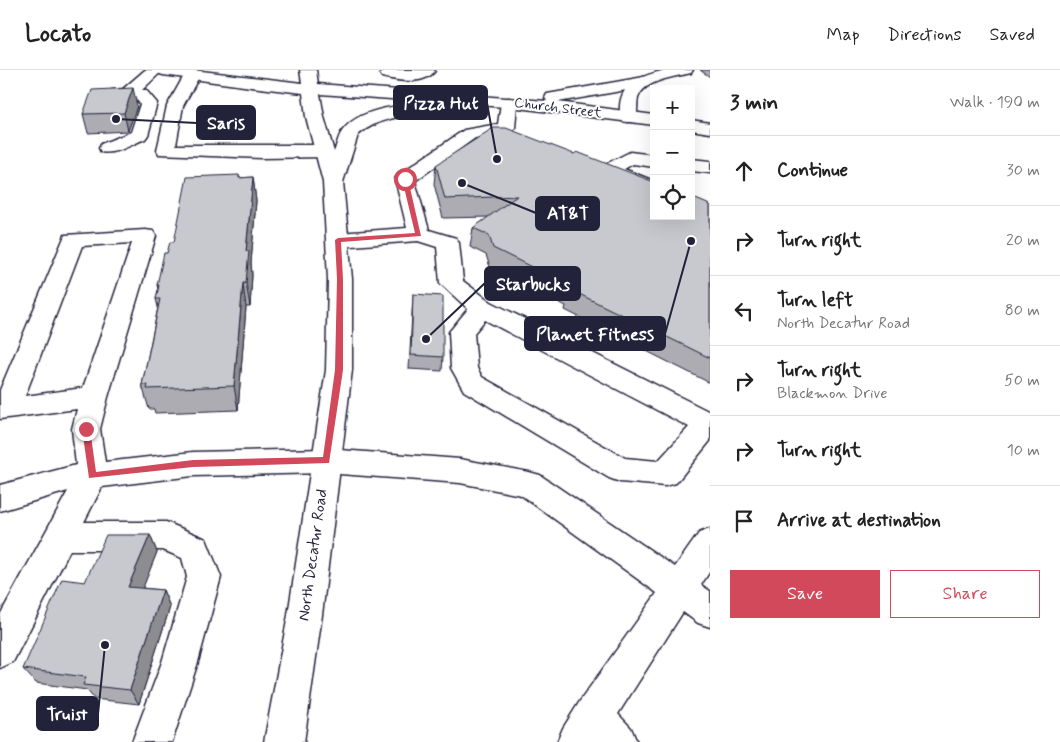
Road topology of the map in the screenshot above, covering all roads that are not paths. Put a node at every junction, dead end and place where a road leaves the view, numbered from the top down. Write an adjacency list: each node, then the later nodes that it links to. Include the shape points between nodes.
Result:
1 (155, 70): 11 (main road)
2 (163, 70): 7 (main road, Church Street)
3 (308, 70): 9 (main road, North Decatur Road)
4 (684, 70): 8 (main road)
5 (427, 71): 6 (main road, via 418,76)
6 (388, 74)
7 (192, 75): 9 (main road, Church Street); 21 (main road, via 175,106 166,150)
8 (644, 82): 13 (main road); 14 (main road, via 633,90)
9 (310, 89): 12 (main road, Church Street); 21 (main road, North Decatur Road)
10 (108, 94): 11 (main road)
11 (127, 94): 20 (main road, via 140,94 149,103 139,135)
12 (478, 101): 13 (main road, Church Street); 25 (main road, via 383,115 362,123 350,133)
13 (514, 103): 14 (main road, Church Street); 18 (main road, via 506,128)
14 (628, 117): 15 (main road, Church Street)
15 (650, 120)
16 (695, 126): 17 (main road)
17 (710, 128)
18 (496, 131): 19 (main road); 27 (main road, via 470,134 405,179)
19 (522, 137)
20 (108, 148)
21 (324, 151): 25 (main road, North Decatur Road)
22 (650, 160): 26 (main road, via 630,158 609,170)
23 (695, 165): 24 (main road)
24 (710, 167)
25 (333, 182): 28 (main road, North Decatur Road)
26 (650, 186)
27 (419, 234): 28 (main road); 29 (main road, via 448,243 452,283)
28 (338, 240): 33 (main road, North Decatur Road, via 339,370)
29 (482, 308): 32 (main road); 32 (main road, via 462,332 464,368 473,384 620,470 665,474)
30 (94, 397): 31 (main road); 31 (main road, via 145,236 73,240); 34 (main road, via 86,429)
31 (3, 409)
32 (709, 424)
33 (326, 461): 34 (main road, via 193,464); 38 (main road, via 460,471 529,484); 43 (main road, North Decatur Road)
34 (92, 476): 35 (main road, via 71,478); 36 (main road)
35 (0, 498)
36 (60, 536): 40 (main road); 42 (main road, via 166,536 195,549 204,577 180,662)
37 (710, 543): 38 (main road)
38 (679, 591): 39 (main road); 41 (main road)
39 (710, 611)
40 (0, 650)
41 (596, 733)
42 (152, 742)
43 (284, 742)

